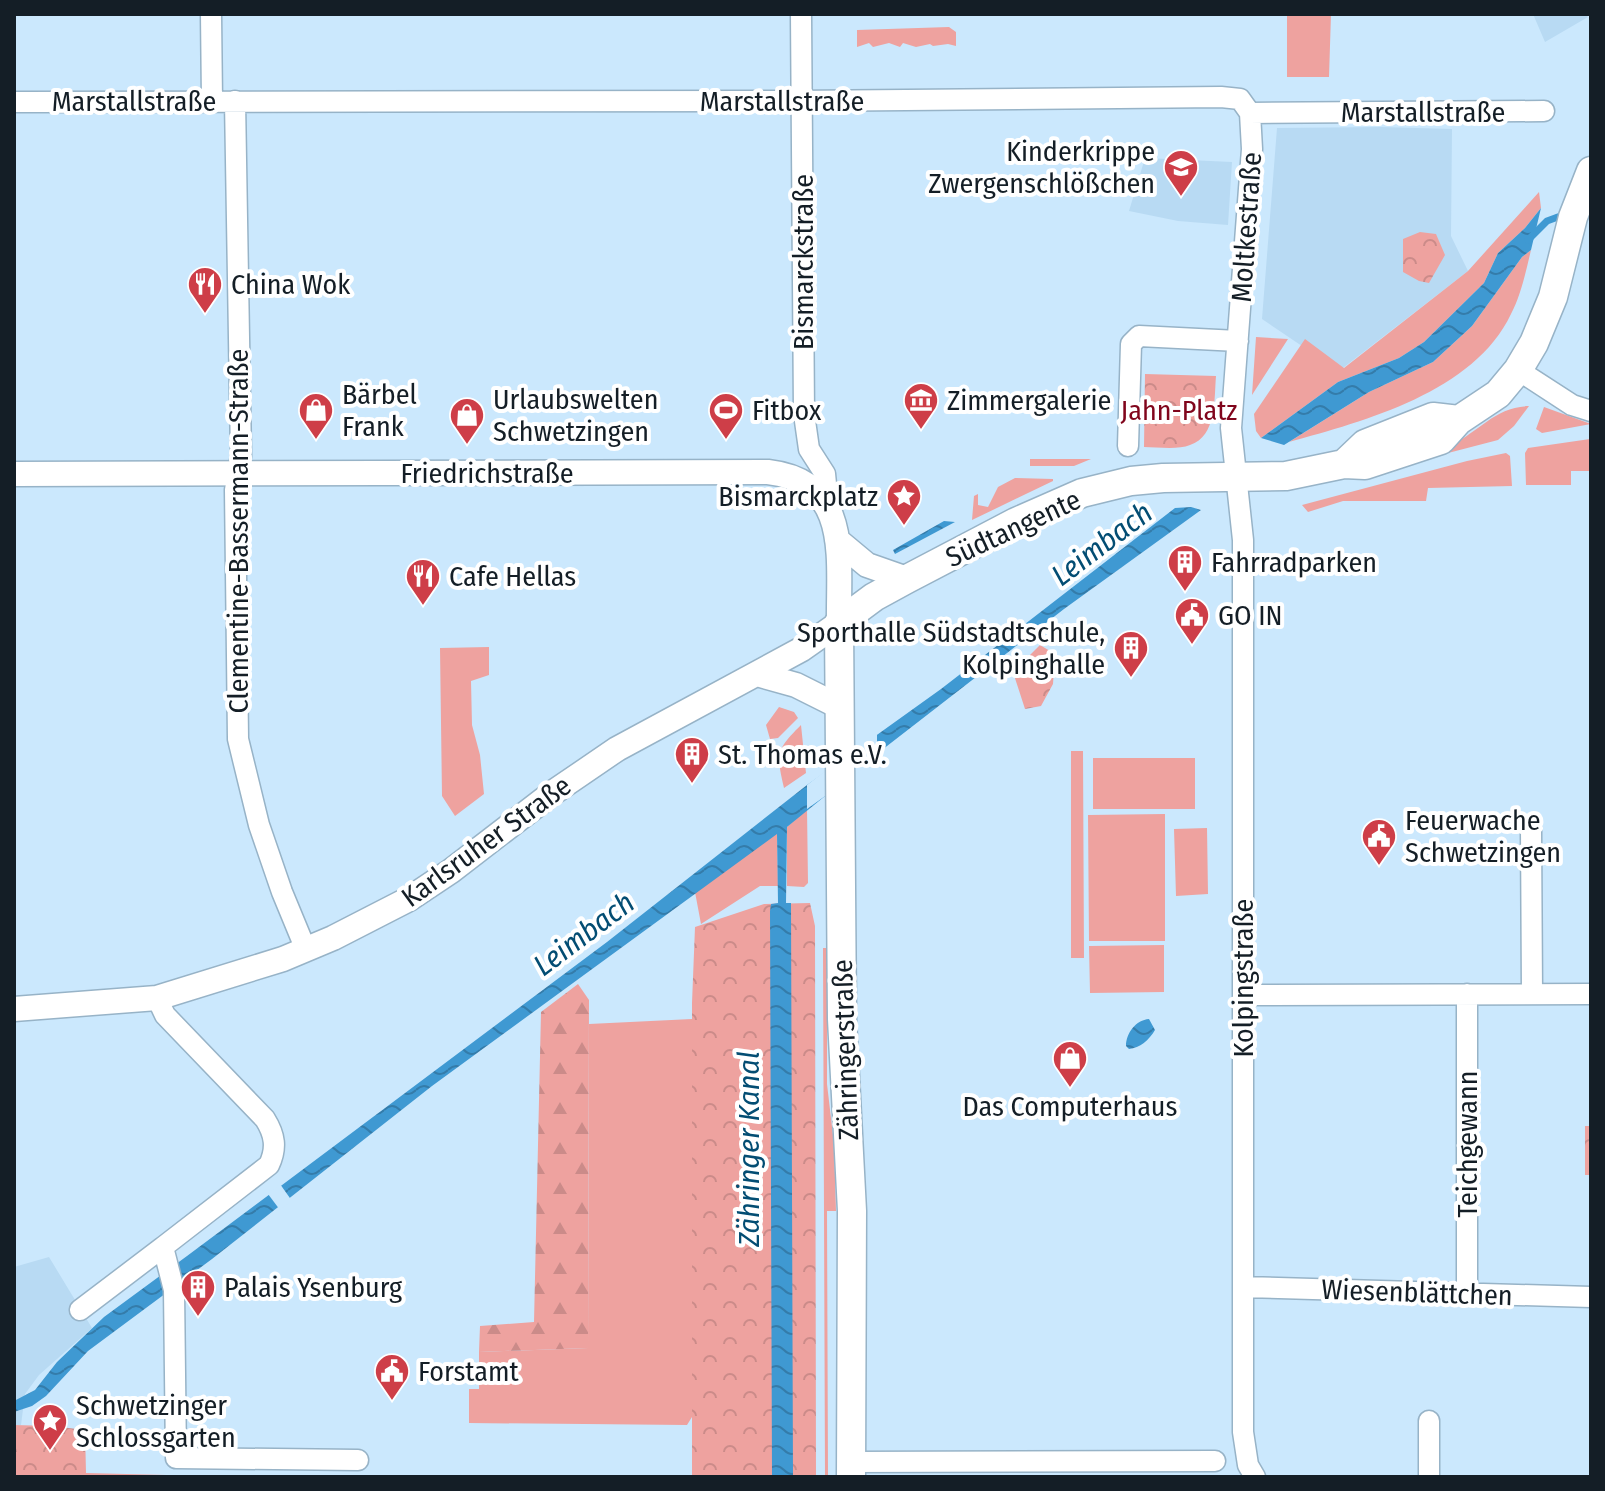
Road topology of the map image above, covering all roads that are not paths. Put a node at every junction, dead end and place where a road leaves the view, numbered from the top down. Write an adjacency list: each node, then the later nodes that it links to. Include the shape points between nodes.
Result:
1 (211, 14): 3 (street)
2 (801, 14): 5 (street, Bismarckstraße)
3 (212, 101): 4 (street, Marstallstraße); 6 (street, Marstallstraße)
4 (235, 101): 5 (street, Marstallstraße); 15 (street, Clementine-Bassermann-Straße, via 241,456)
5 (802, 101): 8 (street, Marstallstraße, via 1221,97 1240,99); 17 (street, Bismarckstraße, via 804,414 809,449 825,474)
6 (14, 102)
7 (1544, 111): 8 (street, Marstallstraße)
8 (1250, 113): 10 (street, Moltkestraße)
9 (1587, 181): 11 (main road, Südtangente, via 1544,323)
10 (1238, 341): 13 (street, Moltkestraße, via 1139,336 1131,344); 16 (street, Moltkestraße, via 1231,428)
11 (1518, 370): 12 (street, via 1572,405); 16 (main road, Südtangente, via 1498,394 1459,420 1441,440 1365,465)
12 (1591, 411)
13 (1128, 446)
14 (14, 474): 15 (street, Friedrichstraße)
15 (237, 474): 17 (street, Friedrichstraße, via 768,472 799,478); 24 (street, Clementine-Bassermann-Straße, via 238,739 259,825)
16 (1237, 477): 19 (main road, Südtangente, via 1131,481 1082,493); 28 (street, Kolpingstraße, via 1243,532)
17 (828, 504): 18 (street)
18 (837, 540): 19 (street, via 867,565); 20 (street)
19 (907, 579): 20 (main road, Südtangente)
20 (839, 623): 21 (street, Karlsruher Straße); 22 (main road, Zähringerstraße)
21 (757, 674): 22 (street, via 796,685); 24 (street, Karlsruher Straße, via 617,749 409,899)
22 (840, 707): 39 (main road, Zähringerstraße, via 843,1073 852,1211)
23 (1531, 829): 26 (street)
24 (306, 950): 29 (street, Karlsruher Straße)
25 (1467, 994): 26 (street); 28 (street); 33 (street, Teichgewann)
26 (1532, 994): 27 (street)
27 (1591, 994)
28 (1243, 995): 32 (street, Kolpingstraße)
29 (157, 998): 30 (street, Karlsruher Straße); 31 (street, via 165,1015 265,1119 275,1144 269,1165)
30 (14, 1009)
31 (166, 1257): 35 (street); 37 (street, via 174,1290 176,1458)
32 (1243, 1287): 33 (street, Wiesenblättchen); 40 (street, Kolpingstraße, via 1243,1432)
33 (1467, 1294): 34 (street, Wiesenblättchen)
34 (1591, 1297)
35 (80, 1310)
36 (1429, 1421): 41 (street)
37 (358, 1460)
38 (1215, 1461): 39 (street)
39 (851, 1470)
40 (1255, 1477)
41 (1429, 1477)

